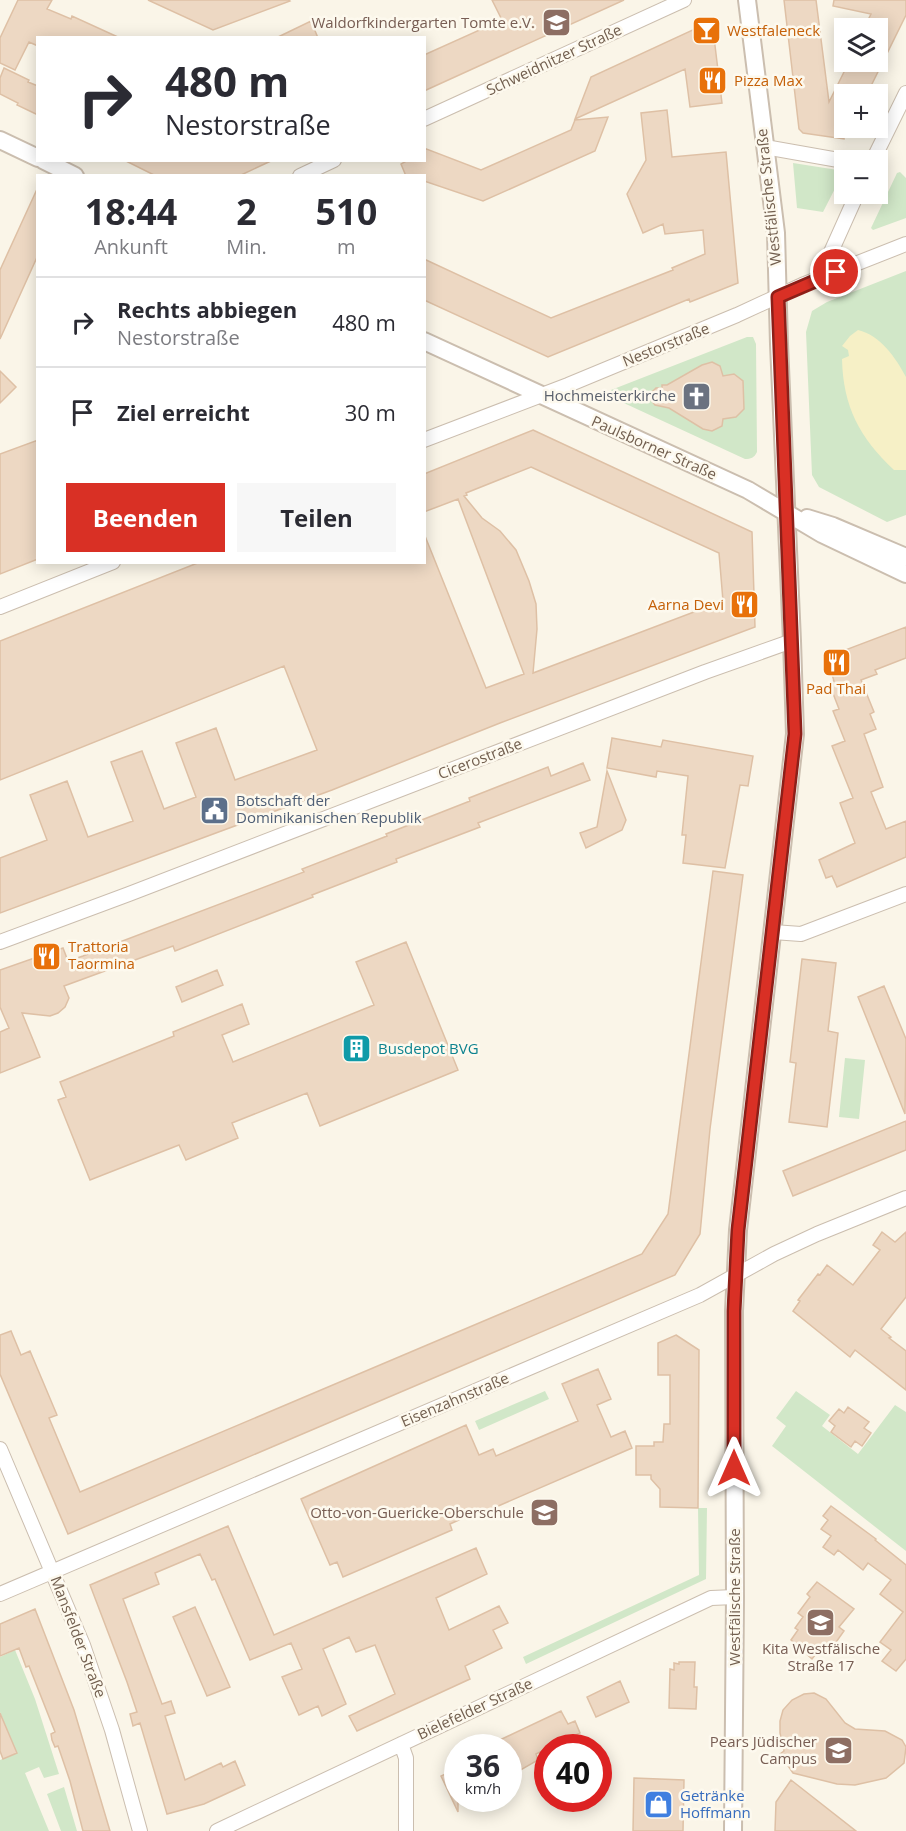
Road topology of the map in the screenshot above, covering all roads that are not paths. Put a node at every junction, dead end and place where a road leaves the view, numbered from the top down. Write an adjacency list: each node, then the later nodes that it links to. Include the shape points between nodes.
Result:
1 (684, 0): 4 (street, Schweidnitzer Straße)
2 (747, 0): 6 (street, Westfälische Straße)
3 (906, 93): 7 (street)
4 (426, 118)
5 (0, 140): 8 (street)
6 (765, 147): 9 (street); 17 (street, Westfälische Straße, via 776,233)
7 (878, 150)
8 (36, 157)
9 (834, 159)
10 (47, 162): 12 (street)
11 (330, 162): 13 (street)
12 (71, 174)
13 (304, 174)
14 (853, 204): 16 (street, via 831,252)
15 (906, 244): 16 (street, Nestorstraße)
16 (836, 272): 17 (street, Nestorstraße)
17 (778, 297): 19 (street, Nestorstraße); 21 (street, Westfälische Straße)
18 (426, 341): 19 (street, Paulsborner Straße)
19 (540, 395): 20 (street, Nestorstraße); 21 (street, Paulsborner Straße, via 748,490)
20 (426, 439)
21 (785, 512): 22 (street, Paulsborner Straße, via 833,526); 24 (street, Paulsborner Straße); 26 (street, Westfälische Straße)
22 (906, 557)
23 (108, 564): 25 (street)
24 (906, 574)
25 (0, 607)
26 (792, 641): 28 (street, Westfälische Straße, via 795,734); 29 (street, Cicerostraße)
27 (906, 894): 28 (street, via 801,933)
28 (773, 932): 31 (street, Westfälische Straße)
29 (0, 942)
30 (906, 1198): 31 (street, Eisenzahnstraße, via 795,1244)
31 (736, 1276): 33 (street, Eisenzahnstraße, via 700,1295); 35 (street, Westfälische Straße)
32 (0, 1449): 33 (street, Mansfelder Straße)
33 (52, 1571): 34 (street, Eisenzahnstraße); 37 (street, Mansfelder Straße, via 112,1730)
34 (0, 1594)
35 (735, 1596): 36 (street, Bielefelder Straße, via 711,1598); 40 (street, Westfälische Straße)
36 (401, 1744): 38 (street, Bielefelder Straße); 39 (street, via 406,1758)
37 (140, 1831)
38 (217, 1831)
39 (406, 1831)
40 (733, 1831)

